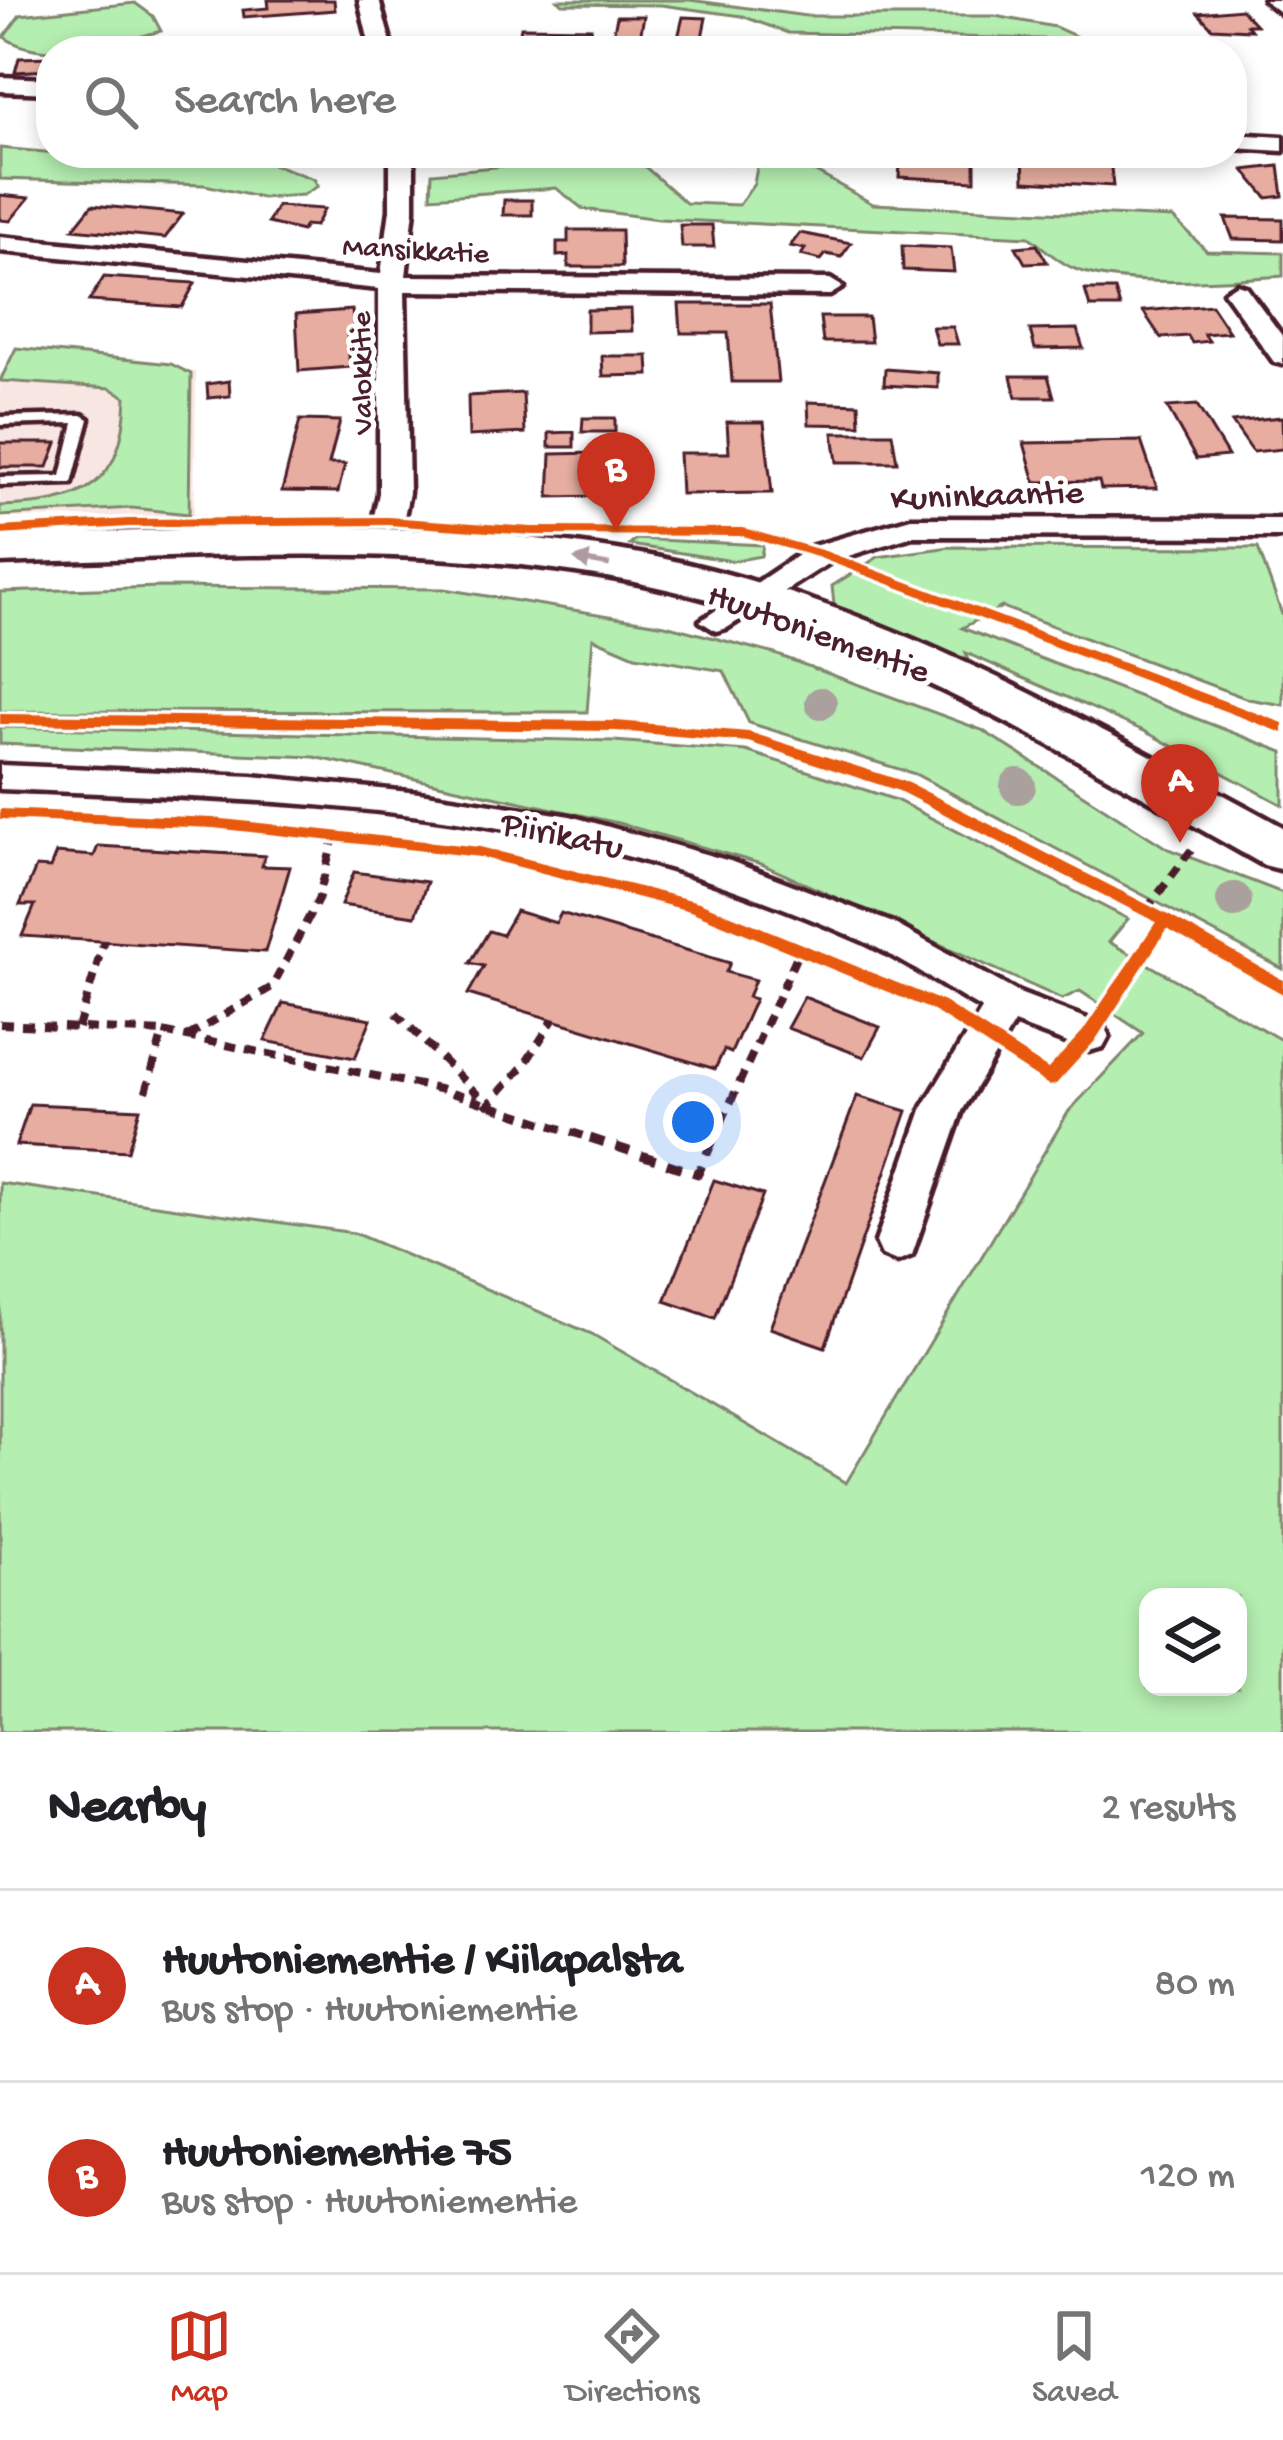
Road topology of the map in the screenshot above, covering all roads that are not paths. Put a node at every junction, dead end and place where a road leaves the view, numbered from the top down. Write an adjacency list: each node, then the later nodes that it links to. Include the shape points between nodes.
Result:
1 (369, 0): 4 (street)
2 (1274, 0): 3 (street)
3 (1283, 9)
4 (378, 36)
5 (0, 85): 6 (street)
6 (36, 86)
7 (1247, 142): 8 (street)
8 (1283, 144)
9 (402, 168): 11 (street, Valokkitie)
10 (0, 244): 11 (street, Mansikkatie)
11 (392, 283): 12 (street, Mansikkatie); 17 (street, Valokkitie)
12 (830, 287)
13 (1237, 292): 14 (street)
14 (1283, 356)
15 (0, 422): 16 (lane, via 82,419 67,480)
16 (0, 481)
17 (388, 521)
18 (1283, 528): 21 (street, Kuninkaantie, via 911,527 820,554)
19 (0, 549): 21 (main road, Huutoniementie, one-way to 19, via 549,555 330,540)
20 (0, 581): 21 (main road, Huutoniementie, via 284,574 446,580)
21 (732, 609): 23 (main road, Huutoniementie, via 1054,731)
22 (3, 785): 24 (street, Piirikatu, via 252,788 571,829 717,870 880,933)
23 (1283, 851)
24 (1005, 1004): 25 (street, Piirikatu); 26 (street, via 943,1107)
25 (1089, 1036)
26 (897, 1242)

